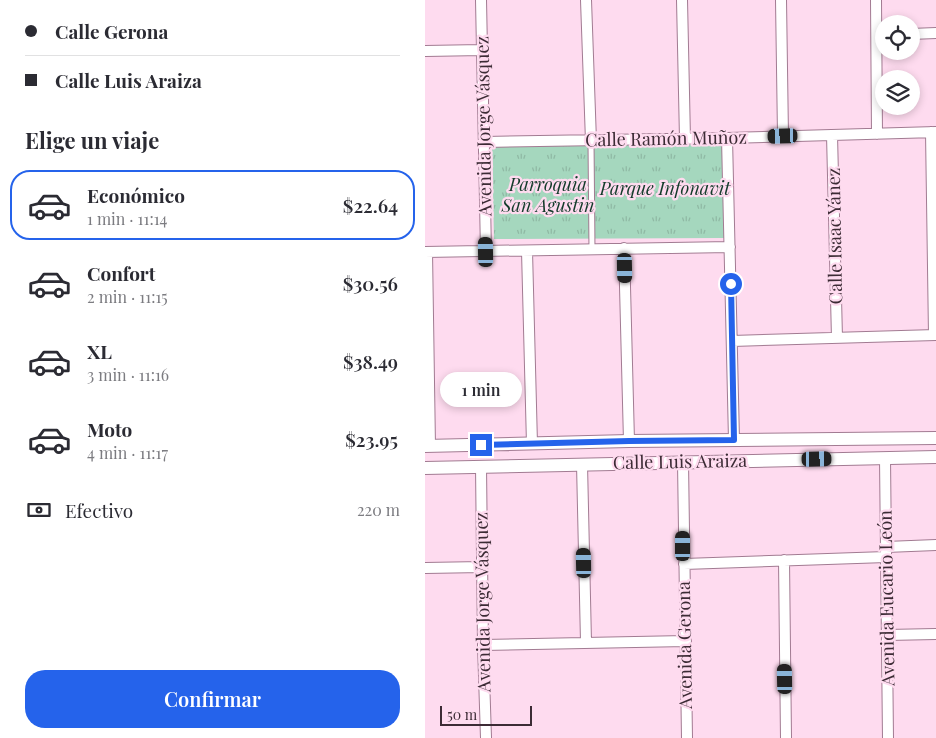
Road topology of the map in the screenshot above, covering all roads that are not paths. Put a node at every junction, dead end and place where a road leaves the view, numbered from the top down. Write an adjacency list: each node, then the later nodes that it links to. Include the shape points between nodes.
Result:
1 (481, 0): 9 (street, Avenida Jorge Vásquez)
2 (586, 0): 18 (street)
3 (682, 0): 17 (street)
4 (781, 0): 15 (street)
5 (876, 0): 6 (street)
6 (878, 15)
7 (936, 33): 8 (street)
8 (920, 34)
9 (482, 50): 10 (street); 19 (street, Avenida Jorge Vásquez)
10 (425, 52)
11 (879, 60): 13 (street)
12 (934, 132): 13 (street, Calle Ramón Muñoz); 26 (street)
13 (877, 134): 14 (street, Calle Ramón Muñoz)
14 (832, 135): 15 (street, Calle Ramón Muñoz); 27 (street, Calle Isaac Yánez)
15 (783, 136): 16 (street, Calle Ramón Muñoz)
16 (727, 138): 17 (street, Calle Ramón Muñoz); 20 (street)
17 (685, 139): 18 (street, Calle Ramón Muñoz)
18 (591, 141): 19 (street, Calle Ramón Muñoz); 22 (lane)
19 (485, 142): 25 (street, Avenida Jorge Vásquez)
20 (730, 247): 21 (street); 28 (street)
21 (624, 248): 22 (street); 32 (street)
22 (592, 250): 23 (street)
23 (527, 251): 25 (street); 33 (street)
24 (426, 252): 25 (street); 34 (street)
25 (486, 252)
26 (935, 335): 27 (street)
27 (837, 338): 28 (street)
28 (732, 341): 30 (street)
29 (936, 438): 31 (street, Calle Luis Araiza)
30 (734, 440): 31 (street, Calle Luis Araiza); 32 (street, Calle Luis Araiza)
31 (833, 440): 37 (street)
32 (629, 441): 33 (street, Calle Luis Araiza)
33 (532, 444): 34 (street, Calle Luis Araiza)
34 (427, 446)
35 (936, 457): 36 (street, Calle Luis Araiza)
36 (885, 458): 37 (street, Calle Luis Araiza); 43 (street, Avenida Eucario León)
37 (834, 459): 38 (street, Calle Luis Araiza)
38 (683, 462): 39 (street, Calle Luis Araiza); 45 (street, Avenida Gerona)
39 (582, 464): 40 (street, Calle Luis Araiza); 51 (street)
40 (481, 466): 41 (street, Calle Luis Araiza); 46 (street, Avenida Jorge Vásquez)
41 (425, 468)
42 (936, 545): 43 (street)
43 (886, 552): 44 (street); 49 (street, Avenida Eucario León)
44 (784, 560): 45 (street); 55 (street)
45 (684, 564): 50 (street, Avenida Gerona)
46 (482, 567): 47 (street); 52 (street, Avenida Jorge Vásquez)
47 (425, 568)
48 (936, 634): 49 (street)
49 (887, 635): 56 (street, Avenida Eucario León)
50 (686, 641): 51 (street); 54 (street, Avenida Gerona)
51 (585, 642): 52 (street)
52 (483, 645): 53 (street, Avenida Jorge Vásquez)
53 (487, 738)
54 (687, 738)
55 (786, 738)
56 (888, 738)

